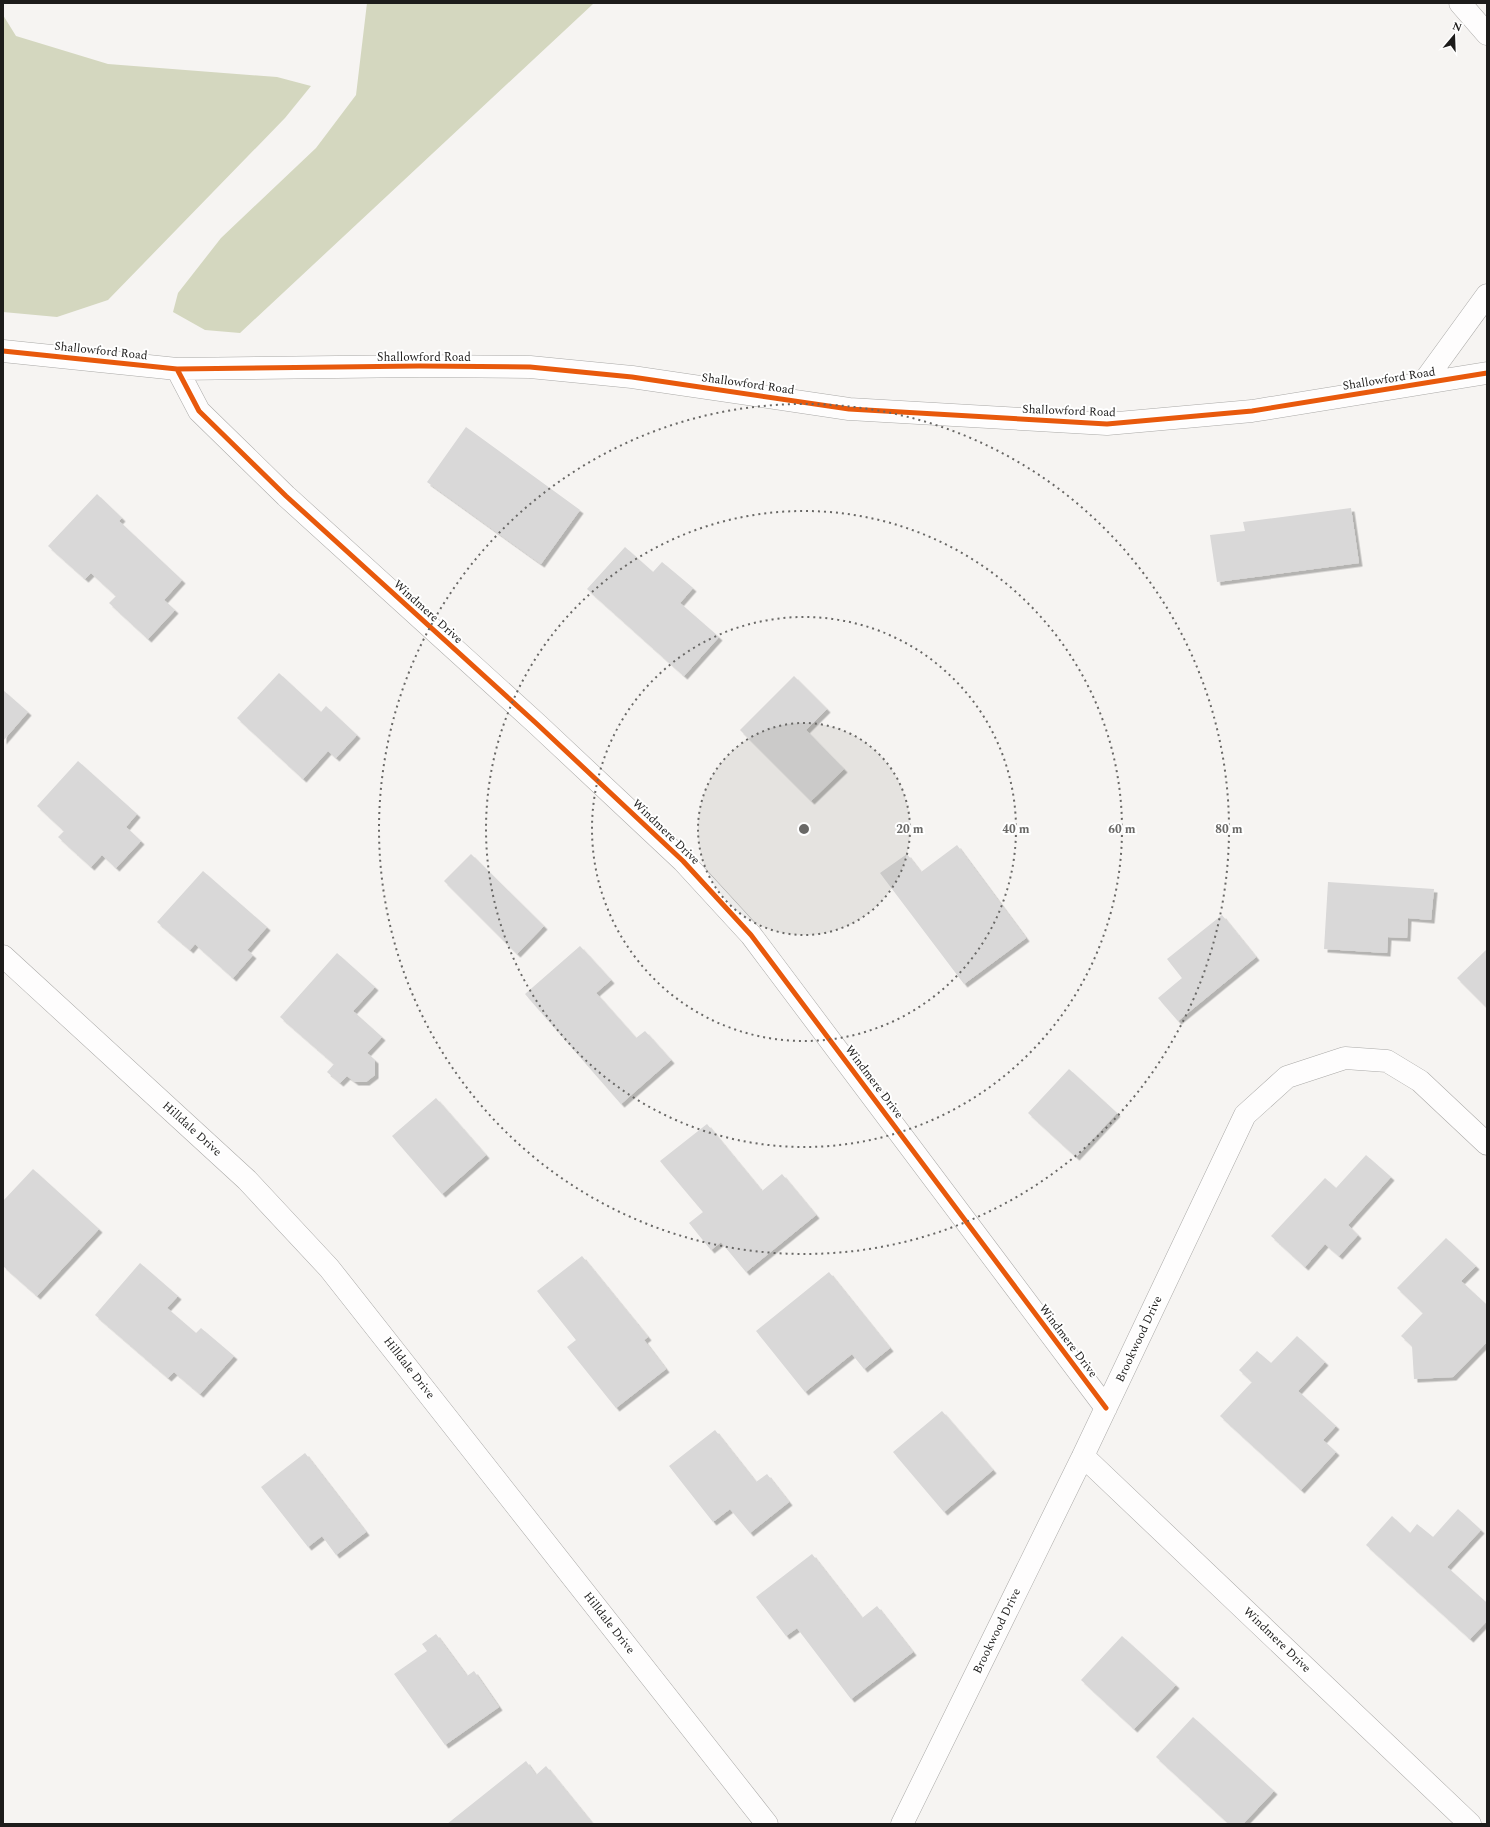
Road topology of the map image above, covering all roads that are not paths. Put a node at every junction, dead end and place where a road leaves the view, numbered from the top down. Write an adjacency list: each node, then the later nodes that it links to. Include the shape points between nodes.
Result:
1 (1460, 3): 2 (street)
2 (1487, 34)
3 (1487, 295): 7 (street)
4 (3, 352): 5 (street, Shallowford Road)
5 (177, 369): 7 (street, Shallowford Road, via 530,367 632,377 849,409 1107,424 1252,411); 10 (street, Windmere Drive, via 199,411 286,496 537,724 683,861 751,935)
6 (1487, 373): 7 (street, Shallowford Road)
7 (1423, 383)
8 (3, 956): 12 (street, Hilldale Drive, via 247,1180 329,1268)
9 (1487, 1144): 10 (street, Brookwood Drive, via 1420,1081 1387,1061 1345,1058 1287,1077 1245,1115)
10 (1106, 1408): 11 (street, Brookwood Drive)
11 (1083, 1456): 13 (street, Brookwood Drive); 14 (street, Windmere Drive)
12 (767, 1824)
13 (902, 1824)
14 (1470, 1824)

